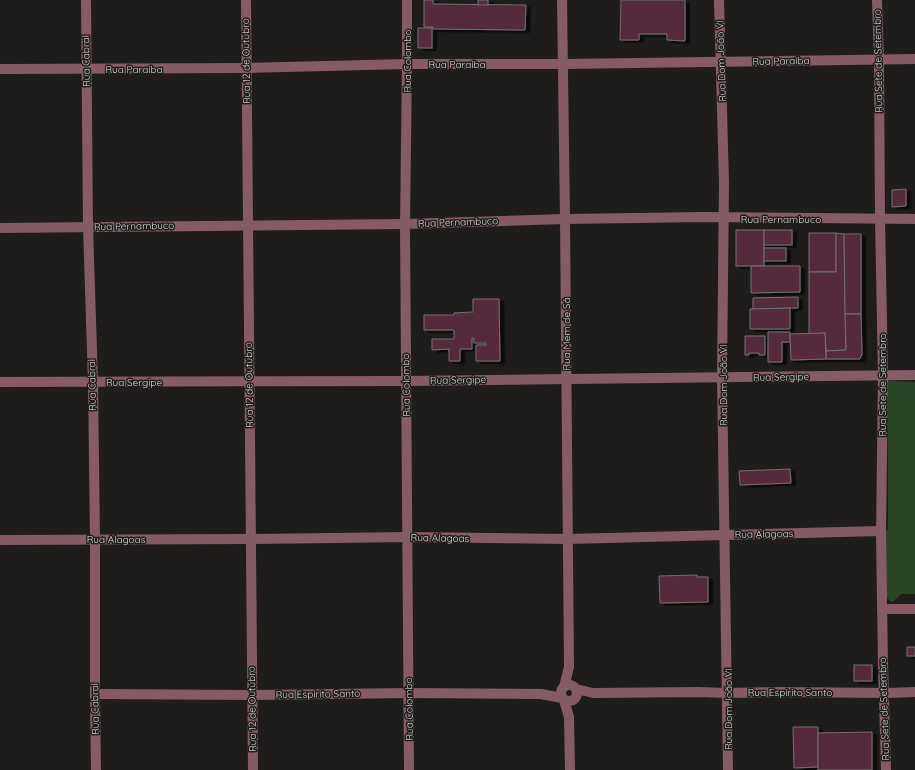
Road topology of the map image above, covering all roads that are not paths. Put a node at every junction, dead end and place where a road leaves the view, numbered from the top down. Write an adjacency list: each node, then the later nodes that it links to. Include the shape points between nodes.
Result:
1 (86, 0): 14 (street, Rua Cabral)
2 (246, 0): 12 (street, Rua 12 de Outubro)
3 (407, 0): 10 (street, Rua Colombo)
4 (562, 0): 11 (street, Rua Mem de Sá)
5 (719, 0): 9 (street, Rua Dom João VI)
6 (877, 0): 7 (street, Rua Sete de Setembro)
7 (879, 59): 8 (street, Rua Paraíba); 9 (street, Rua Paraíba); 17 (street, Rua Sete de Setembro)
8 (915, 59)
9 (722, 62): 11 (street, Rua Paraíba); 15 (street, Rua Dom João VI)
10 (407, 64): 11 (street, Rua Paraíba); 12 (street, Rua Paraíba); 19 (street, Rua Colombo)
11 (563, 64): 16 (street, Rua Mem de Sá)
12 (246, 68): 14 (street, Rua Paraíba); 20 (street, Rua 12 de Outubro)
13 (0, 69): 14 (street, Rua Paraíba)
14 (87, 69): 21 (street, Rua Cabral)
15 (723, 218): 16 (street, Rua Pernambuco); 17 (street, Rua Pernambuco); 25 (street, Rua Dom João VI)
16 (566, 219): 19 (street, Rua Pernambuco); 26 (street, Rua Mem de Sá)
17 (880, 219): 18 (street, Rua Pernambuco); 24 (street, Rua Sete de Setembro)
18 (915, 219)
19 (405, 224): 20 (street, Rua Pernambuco); 27 (street, Rua Colombo)
20 (248, 225): 21 (street, Rua Pernambuco); 30 (street, Rua 12 de Outubro)
21 (88, 227): 22 (street, Rua Pernambuco); 29 (street, Rua Cabral)
22 (0, 228)
23 (915, 375): 24 (street, Rua Sergipe)
24 (883, 376): 25 (street, Rua Sergipe); 31 (street, Rua Sete de Setembro)
25 (722, 377): 26 (street, Rua Sergipe); 32 (street, Rua Dom João VI)
26 (567, 378): 27 (street, Rua Sergipe); 36 (street, Rua Mem de Sá)
27 (406, 381): 30 (street, Rua Sergipe); 33 (street, Rua Colombo)
28 (0, 382): 29 (street, Rua Sergipe)
29 (93, 382): 30 (street, Rua Sergipe); 34 (street, Rua Cabral)
30 (249, 382): 35 (street, Rua 12 de Outubro)
31 (881, 531): 32 (street, Rua Alagoas); 38 (street, Rua Sete de Setembro)
32 (725, 535): 36 (street, Rua Alagoas); 45 (street, Rua Dom João VI)
33 (408, 537): 35 (street, Rua Alagoas); 36 (street, Rua Alagoas); 40 (street, Rua Colombo)
34 (95, 539): 35 (street, Rua Alagoas); 37 (street, Rua Alagoas); 44 (street, Rua Cabral)
35 (251, 539): 46 (street, Rua 12 de Outubro)
36 (567, 539): 43 (street, Rua Mem de Sá)
37 (0, 540)
38 (882, 609): 39 (street); 41 (street, Rua Sete de Setembro)
39 (915, 609)
40 (409, 692): 43 (street, Rua Espírito Santo); 46 (street, Rua Espírito Santo); 49 (street, Rua Colombo)
41 (884, 692): 42 (street, Rua Espírito Santo); 45 (street, Rua Espírito Santo); 52 (street, Rua Sete de Setembro)
42 (915, 692)
43 (569, 693): 45 (street, Rua Espírito Santo); 50 (street)
44 (95, 694): 46 (street, Rua Espírito Santo); 47 (street, Rua Cabral)
45 (727, 694): 51 (street, Rua Dom João VI)
46 (252, 695): 48 (street, Rua 12 de Outubro)
47 (96, 770)
48 (253, 770)
49 (410, 770)
50 (570, 770)
51 (728, 770)
52 (886, 770)

